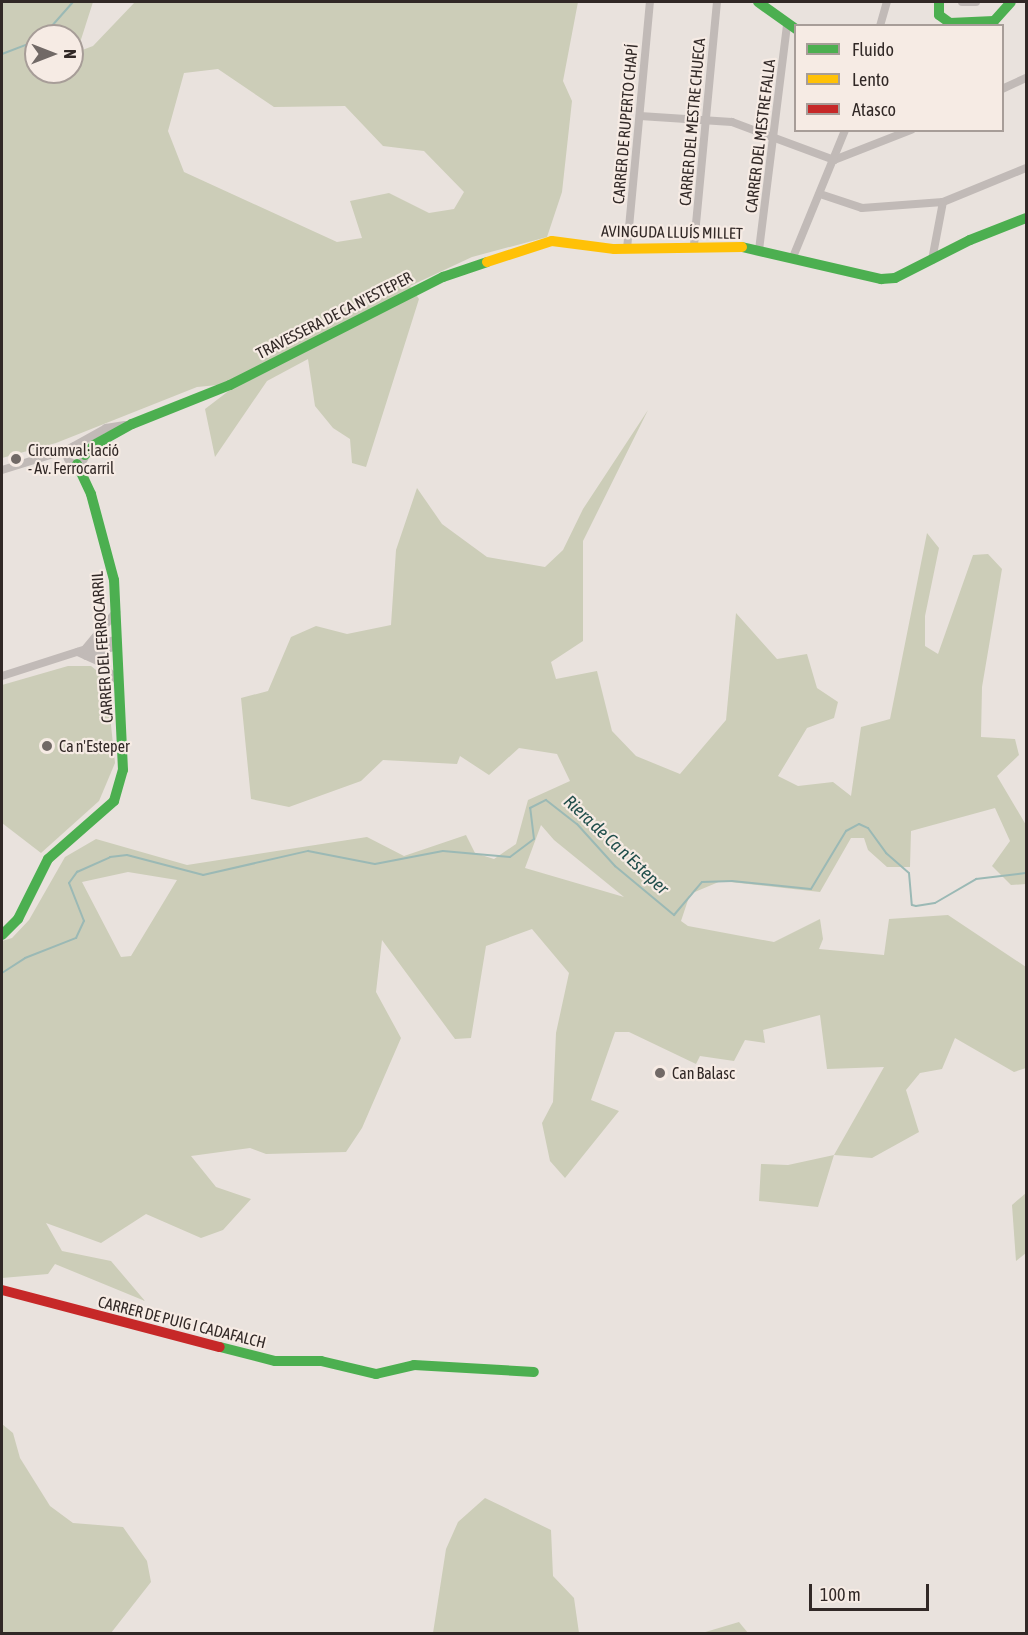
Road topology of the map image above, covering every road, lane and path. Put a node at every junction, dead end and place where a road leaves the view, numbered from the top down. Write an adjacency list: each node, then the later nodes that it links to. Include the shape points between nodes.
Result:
1 (650, 2): 13 (street, CARRER DE RUPERTO CHAPÍ)
2 (717, 2): 14 (street, CARRER DEL MESTRE CHUECA)
3 (758, 2): 10 (street)
4 (887, 2): 9 (street)
5 (939, 2): 8 (street, via 939,15 950,23 994,21)
6 (962, 2): 7 (street)
7 (976, 2)
8 (1011, 2)
9 (881, 24)
10 (791, 27): 17 (street, CARRER DEL MESTRE FALLA)
11 (1026, 78): 12 (street)
12 (1004, 88)
13 (640, 116): 14 (street); 25 (street, CARRER DE RUPERTO CHAPÍ)
14 (706, 119): 17 (street, via 750,127); 24 (street, CARRER DEL MESTRE CHUECA)
15 (844, 132): 18 (street)
16 (906, 132): 18 (street)
17 (774, 138): 18 (street); 26 (street, CARRER DEL MESTRE FALLA)
18 (834, 160): 20 (street)
19 (1026, 168): 21 (street)
20 (820, 194): 21 (street, via 862,208); 27 (street)
21 (943, 202): 28 (street)
22 (1026, 218): 28 (street, AVINGUDA LLUÍS MILLET)
23 (552, 241): 25 (street, AVINGUDA LLUÍS MILLET); 29 (street, TRAVESSERA DE CA N'ESTEPER, via 443,276 230,385)
24 (694, 245): 25 (street, AVINGUDA LLUÍS MILLET); 26 (street, AVINGUDA LLUÍS MILLET)
25 (627, 249)
26 (759, 250): 27 (street, AVINGUDA LLUÍS MILLET)
27 (793, 257): 28 (street, AVINGUDA LLUÍS MILLET, via 881,279 895,278)
28 (932, 260)
29 (132, 424): 30 (street, TRAVESSERA DE CA N'ESTEPER, via 106,428); 32 (street, TRAVESSERA DE CA N'ESTEPER, via 94,445)
30 (72, 447): 31 (street, TRAVESSERA DE CA N'ESTEPER); 32 (street); 32 (street, via 82,448)
31 (52, 457): 32 (street, TRAVESSERA DE CA N'ESTEPER); 33 (street, TRAVESSERA DE CA N'ESTEPER)
32 (79, 460): 34 (street, CARRER DEL FERROCARRIL, via 109,551)
33 (2, 470)
34 (116, 612): 35 (street, CARRER DEL FERROCARRIL); 36 (street)
35 (117, 643): 36 (street); 38 (street, CARRER DEL FERROCARRIL)
36 (83, 652): 37 (street); 38 (street)
37 (2, 676)
38 (120, 683): 39 (street, CARRER DEL FERROCARRIL, via 124,760 114,801 48,859 18,919)
39 (2, 935)
40 (2, 1290): 41 (street, CARRER DE PUIG I CADAFALCH, via 275,1361 321,1361 376,1374 414,1365)
41 (534, 1372)

